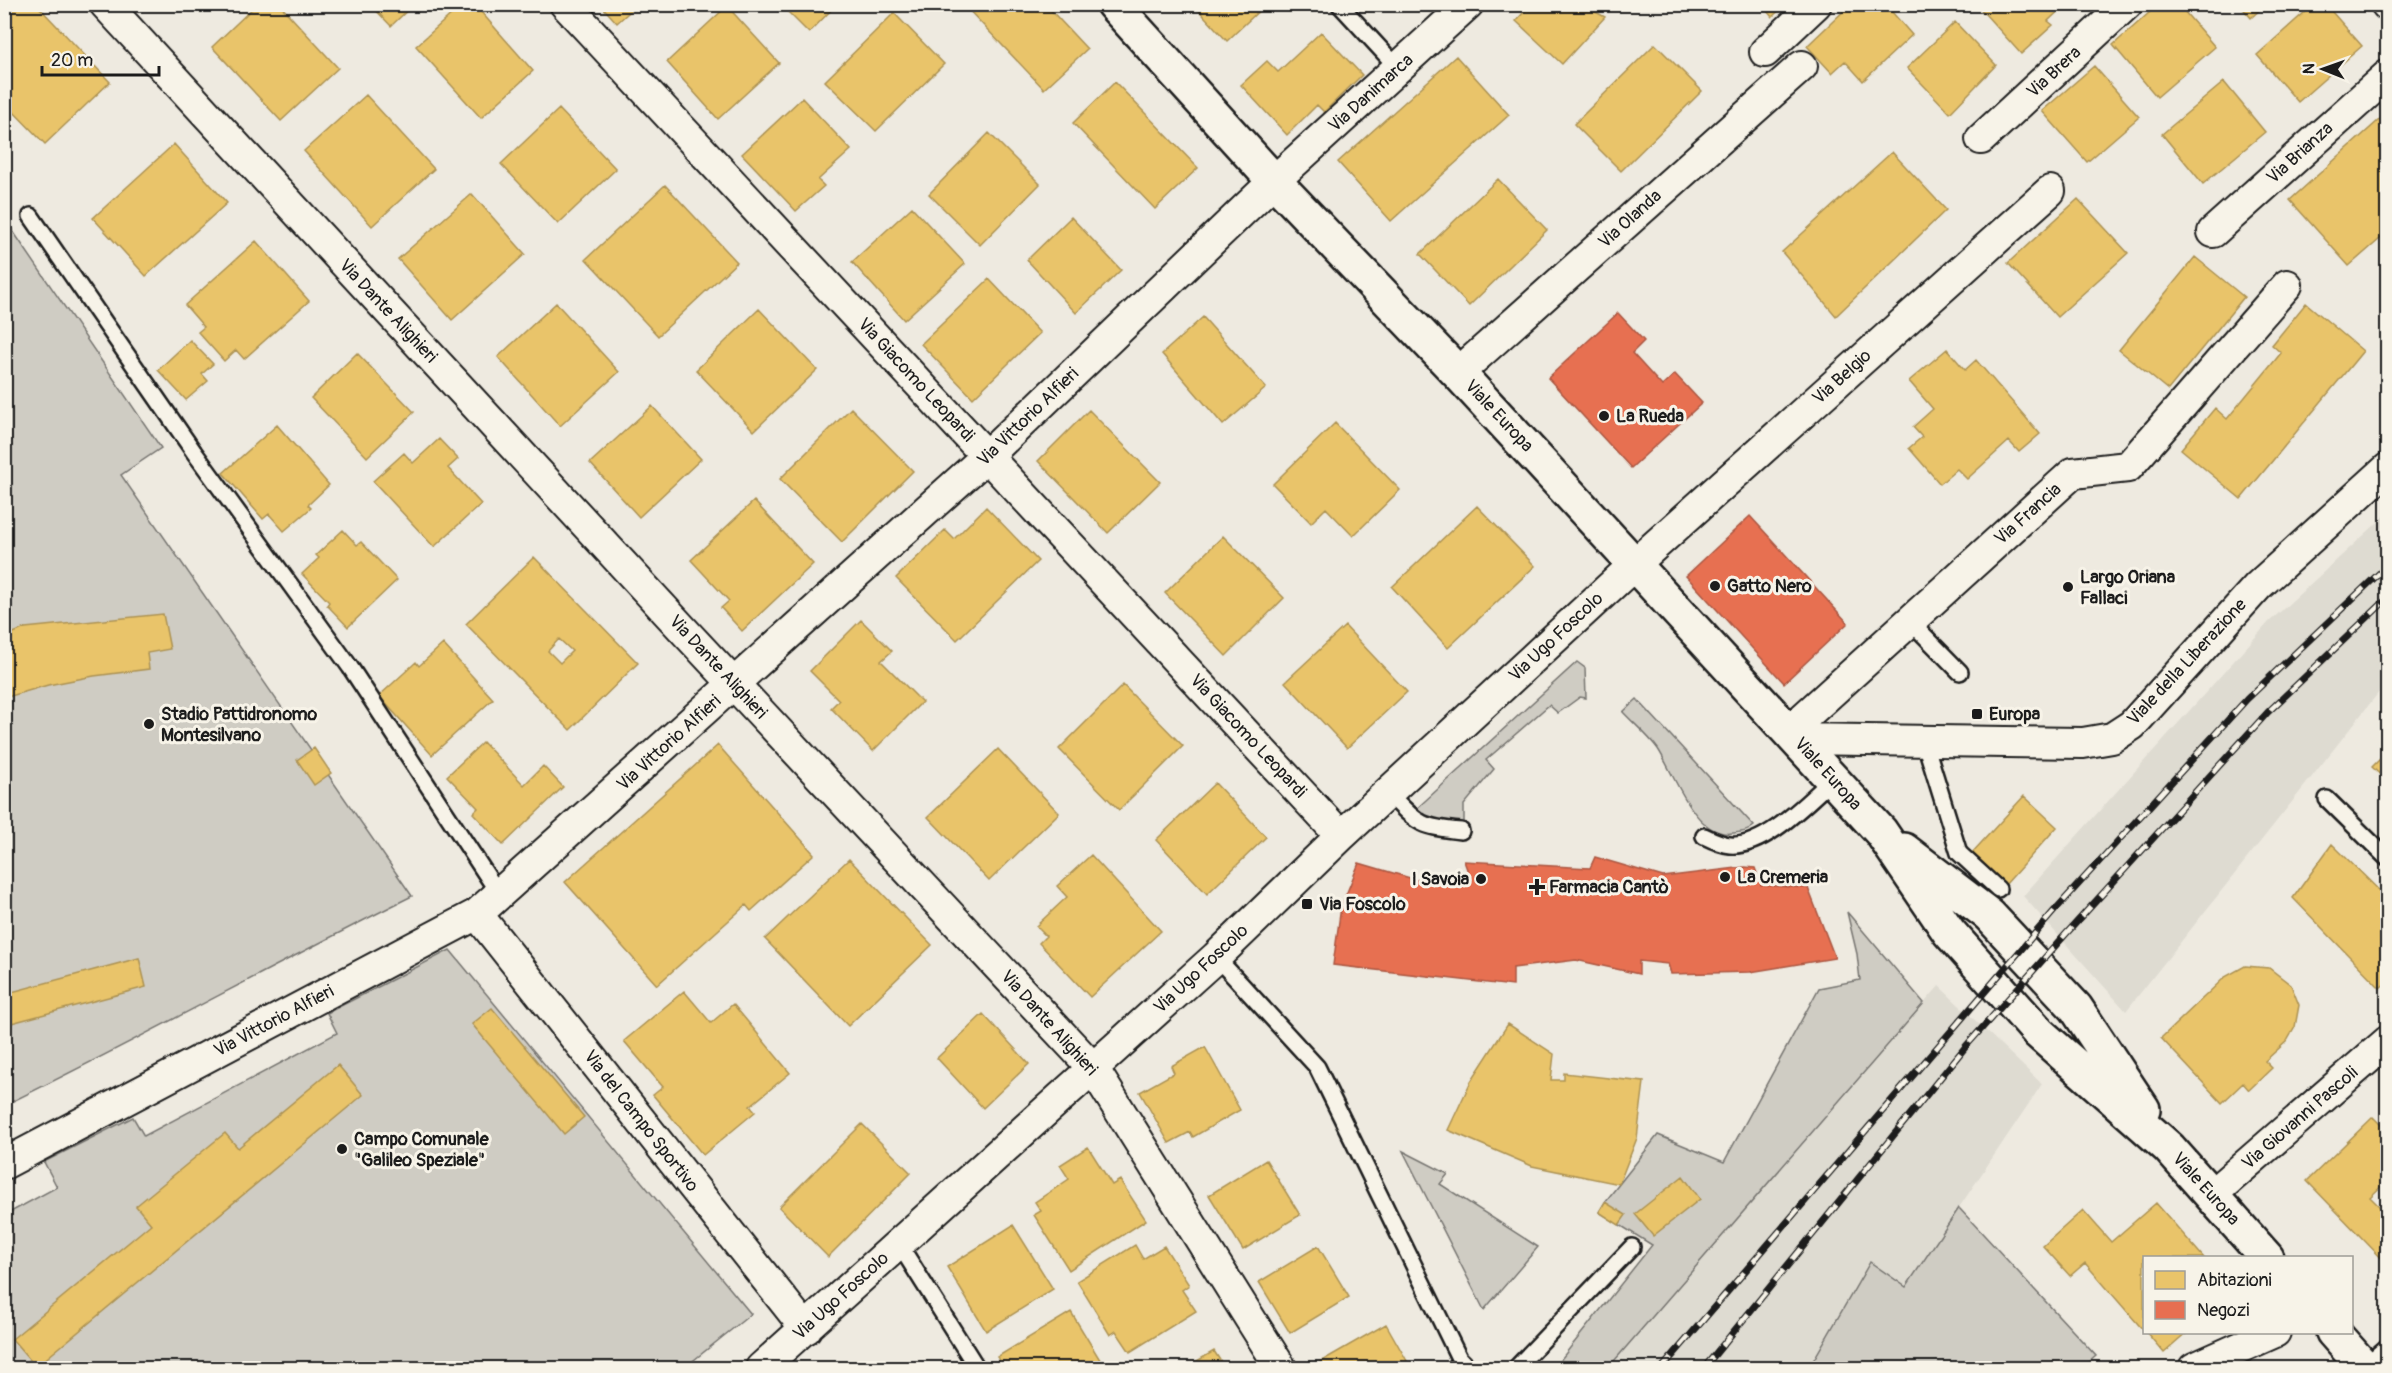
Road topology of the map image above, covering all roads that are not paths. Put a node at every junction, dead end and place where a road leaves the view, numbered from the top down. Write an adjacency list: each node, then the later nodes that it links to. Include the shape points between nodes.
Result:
1 (105, 4): 24 (street, Via Dante Alighieri)
2 (564, 4): 19 (street, Via Giacomo Leopardi)
3 (1113, 4): 13 (street, Viale Europa)
4 (1339, 4): 10 (lane)
5 (1468, 4): 10 (street, Via Danimarca)
6 (1816, 4): 8 (street)
7 (2127, 4): 12 (street, Via Brera)
8 (1765, 52)
9 (1802, 66): 18 (street, Via Olanda)
10 (1398, 68): 13 (street, Via Danimarca)
11 (2388, 75): 16 (street, Via Brianza)
12 (1981, 139)
13 (1274, 181): 18 (street, Viale Europa); 19 (street, Via Vittorio Alfieri)
14 (2050, 191): 21 (street, Via Belgio)
15 (31, 216): 36 (lane, via 194,452 350,667)
16 (2213, 232)
17 (2288, 285): 22 (street, Via Francia, via 2128,467 2073,473)
18 (1458, 373): 21 (street, Viale Europa)
19 (987, 456): 24 (street, Via Vittorio Alfieri); 32 (street, Via Giacomo Leopardi)
20 (2388, 468): 26 (street, Viale della Liberazione, via 2258,586 2132,725 2112,738 2083,743)
21 (1635, 564): 25 (street, Viale Europa); 28 (street, Via Ugo Foscolo)
22 (1910, 621): 23 (lane); 25 (street, Via Francia)
23 (1960, 672)
24 (734, 685): 36 (street, Via Vittorio Alfieri); 39 (street, Via Dante Alighieri)
25 (1793, 735): 26 (street, Viale della Liberazione); 27 (street, Viale Europa)
26 (1924, 740): 35 (lane, via 1959,853)
27 (1833, 779): 31 (street, Viale Europa); 33 (lane, via 1764,836 1747,844 1717,843)
28 (1388, 793): 30 (lane, via 1415,820 1428,827); 32 (street, Via Ugo Foscolo)
29 (2327, 799): 34 (lane)
30 (1461, 831)
31 (1881, 832): 40 (street, Viale Europa, via 1949,932 2039,1033); 40 (street, Viale Europa, via 1989,915 2076,1008)
32 (1341, 836): 37 (street, Via Ugo Foscolo)
33 (1704, 836)
34 (2388, 859)
35 (1998, 889)
36 (488, 904): 41 (street, Via Vittorio Alfieri); 46 (street, Via del Campo Sportivo)
37 (1216, 957): 39 (street, Via Ugo Foscolo); 53 (lane, via 1317,1067 1459,1358)
38 (2388, 1041): 42 (street, Via Giovanni Pascoli)
39 (1094, 1068): 43 (street, Via Ugo Foscolo); 52 (street, Via Dante Alighieri)
40 (2169, 1148): 42 (street, Viale Europa)
41 (4, 1164)
42 (2211, 1195): 45 (street, Viale Europa)
43 (899, 1244): 46 (street, Via Ugo Foscolo); 51 (lane)
44 (1632, 1247): 54 (lane)
45 (2265, 1256)
46 (806, 1329): 50 (street, Via Ugo Foscolo)
47 (2270, 1334): 55 (street)
48 (2336, 1334): 49 (street)
49 (2372, 1361)
50 (761, 1368)
51 (977, 1368)
52 (1281, 1368)
53 (1469, 1368)
54 (1516, 1368)
55 (2194, 1368)

